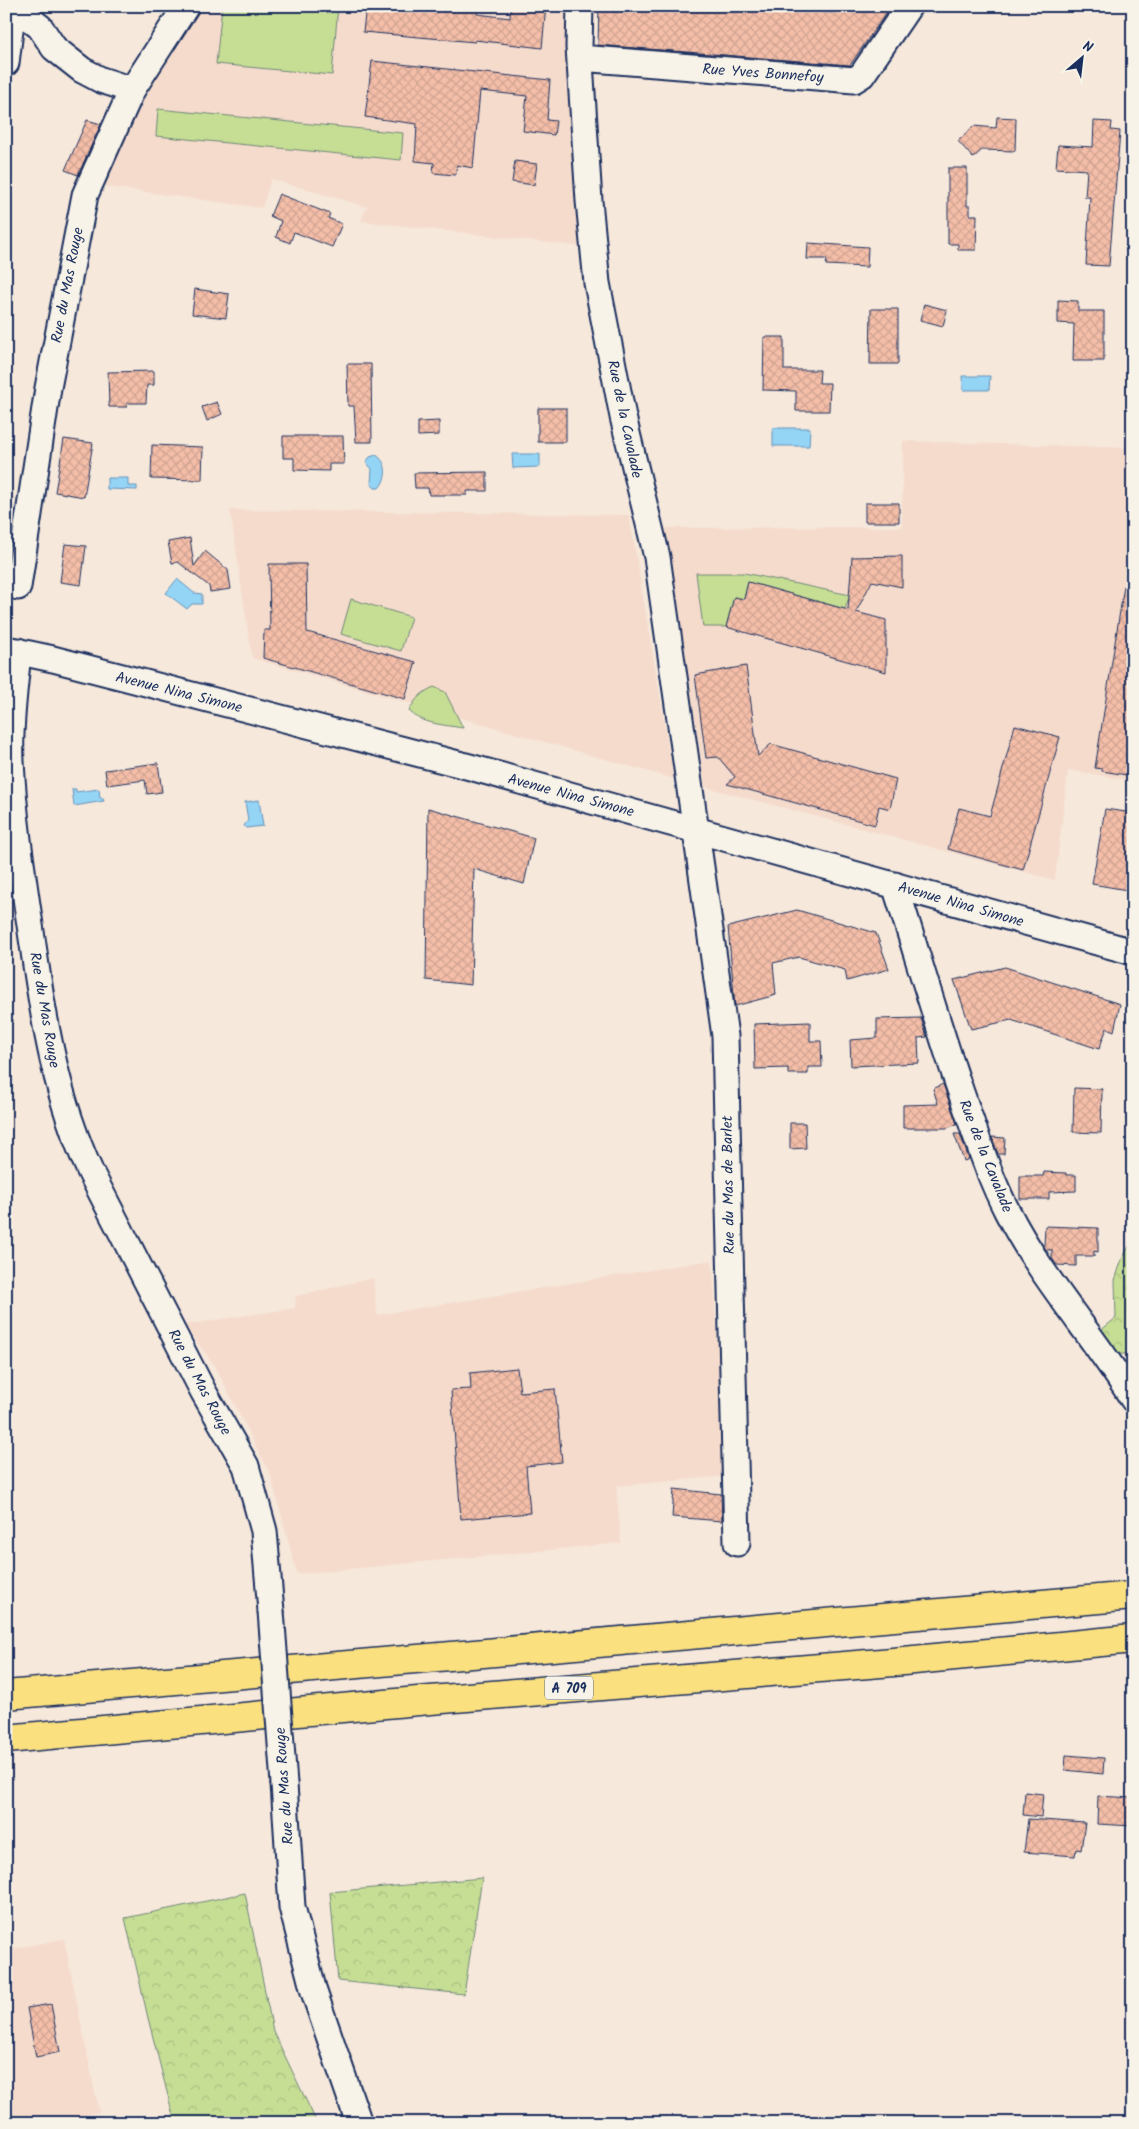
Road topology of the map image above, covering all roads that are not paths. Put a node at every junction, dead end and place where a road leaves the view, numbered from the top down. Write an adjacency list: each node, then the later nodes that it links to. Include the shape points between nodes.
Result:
1 (13, 6): 6 (street); 7 (street, via 40,27 54,48 82,70)
2 (186, 6): 7 (street, Rue du Mas Rouge)
3 (580, 6): 5 (street, Rue de la Cavalade)
4 (909, 6): 5 (street, Rue Yves Bonnefoy, via 862,75 854,80)
5 (580, 58): 10 (street, Rue de la Cavalade, via 597,283 623,417 657,557)
6 (6, 63)
7 (132, 90): 8 (street, Rue du Mas Rouge, via 85,195 79,220 46,398)
8 (18, 588)
9 (12, 650): 10 (street, Avenue Nina Simone, via 373,742); 19 (street, Rue du Mas Rouge, bridge, via 11,760 20,857 43,1018 58,1082 77,1143 90,1171 199,1383 246,1466 264,1531 292,1907 314,1992)
10 (696, 830): 11 (street, Avenue Nina Simone); 14 (street, Rue du Mas de Barlet, via 725,1036)
11 (895, 885): 12 (street, Avenue Nina Simone); 13 (street, Rue de la Cavalade, via 944,1043 1006,1210 1045,1274)
12 (1133, 952)
13 (1133, 1399)
14 (737, 1542)
15 (1133, 1596): 17 (highway)
16 (1133, 1639): 18 (highway, A 709)
17 (6, 1694)
18 (6, 1739)
19 (358, 2123)

